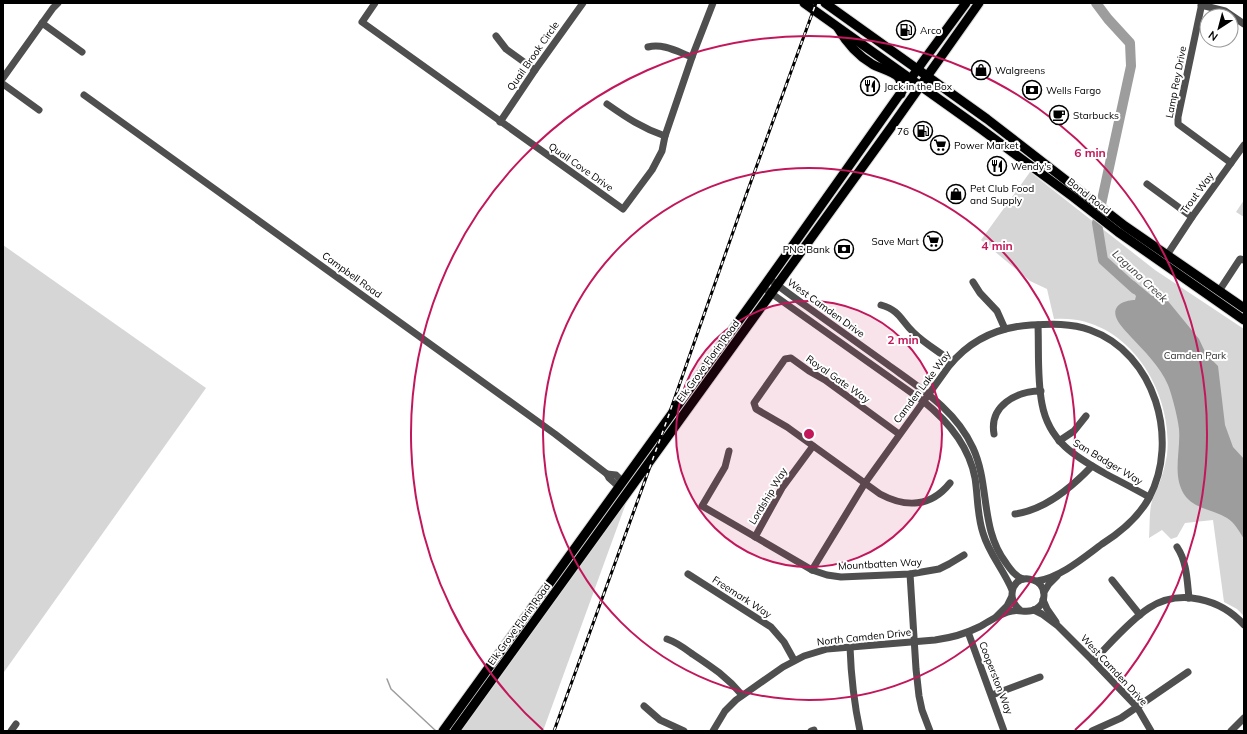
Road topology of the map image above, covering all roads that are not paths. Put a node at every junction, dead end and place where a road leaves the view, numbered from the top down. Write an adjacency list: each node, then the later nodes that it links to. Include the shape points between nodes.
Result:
1 (58, 3): 10 (street)
2 (375, 3): 28 (street, Quail Cove Drive, via 362,22)
3 (583, 3): 17 (street, Quail Brook Circle)
4 (713, 3): 16 (street, Quail Cove Drive)
5 (804, 3): 12 (main road, Bond Road)
6 (825, 3): 18 (main road, Bond Road)
7 (966, 3): 18 (main road, Elk Grove Florin Road)
8 (979, 3): 19 (main road, Elk Grove Florin Road)
9 (1202, 4): 11 (street, via 1225,11); 31 (street, Lamp Rey Drive, via 1178,124)
10 (42, 23): 15 (street); 20 (street)
11 (1244, 24)
12 (836, 25): 21 (main road, Bond Road); 24 (main road, via 845,40 860,55 898,77)
13 (496, 36): 17 (street, via 506,49)
14 (648, 47): 16 (street, via 661,46)
15 (82, 52)
16 (692, 57): 29 (street, Quail Cove Drive)
17 (535, 70): 28 (street, Quail Brook Circle)
18 (918, 70): 19 (main road, Bond Road); 21 (main road, Elk Grove Florin Road)
19 (928, 77): 23 (main road, Elk Grove Florin Road); 35 (main road, Bond Road)
20 (3, 78)
21 (912, 79): 23 (main road, Bond Road); 24 (main road, Elk Grove Florin Road)
22 (3, 84): 27 (street)
23 (921, 86): 32 (main road, Bond Road); 36 (main road, Elk Grove Florin Road)
24 (901, 94): 33 (main road, Elk Grove Florin Road)
25 (84, 95): 65 (street, Campbell Road, via 607,474 616,475)
26 (607, 104): 29 (street, via 634,123)
27 (39, 110)
28 (500, 122): 29 (street, Quail Cove Drive, via 623,209 657,162)
29 (664, 136)
30 (1244, 145): 31 (street, Trout Way)
31 (1230, 163): 38 (street, Trout Way)
32 (1029, 165): 35 (main road, via 1035,165 1062,184); 39 (main road, Bond Road, via 1080,203)
33 (840, 179): 36 (main road, via 840,188 835,197); 37 (main road, Elk Grove Florin Road)
34 (1147, 184): 38 (street)
35 (1081, 192): 39 (main road, Bond Road)
36 (837, 200): 40 (main road, Elk Grove Florin Road)
37 (820, 207): 40 (main road, via 821,213 813,225); 43 (main road, Elk Grove Florin Road)
38 (1192, 217): 41 (street, Trout Way)
39 (1121, 229): 41 (main road, Bond Road); 49 (main road, Bond Road)
40 (808, 241): 43 (main road, Elk Grove Florin Road)
41 (1167, 255): 46 (main road, Bond Road)
42 (1244, 260): 46 (street, via 1240,259)
43 (773, 282): 45 (main road, Elk Grove Florin Road); 54 (street, West Camden Drive)
44 (973, 282): 51 (street, via 998,311)
45 (767, 290): 55 (street, West Camden Drive); 65 (main road, Elk Grove Florin Road); 67 (main road, Elk Grove Florin Road)
46 (1219, 291): 48 (main road, Bond Road)
47 (881, 305): 52 (street, via 894,310 914,334)
48 (1244, 308)
49 (1244, 320)
50 (1038, 325): 51 (street, Camden Lake Way); 53 (street, San Badger Way); 66 (street, Camden Lake Way, via 1076,326 1096,333 1121,348 1141,370 1154,396 1163,439 1159,474)
51 (1005, 329): 52 (street, Camden Lake Way, via 974,343)
52 (952, 362): 54 (street, Camden Lake Way)
53 (1041, 391): 58 (street, via 1022,393 1002,406 993,421); 59 (street, San Badger Way, via 1046,417)
54 (928, 394): 55 (street, Camden Lake Way); 76 (street, West Camden Drive, via 955,419 974,448 981,472 987,515 997,550 1015,575)
55 (923, 401): 57 (street, Camden Lake Way); 80 (street, West Camden Drive, via 946,420 967,453 974,478 982,532)
56 (1086, 416): 59 (street, San Badger Way, via 1074,431)
57 (899, 434): 60 (street, Royal Gate Way, via 825,380 791,358 785,359 754,403 756,409); 63 (street, Camden Lake Way)
58 (994, 434)
59 (1059, 441): 62 (street, San Badger Way, via 1071,453)
60 (813, 446): 63 (street, Royal Gate Way); 69 (street, Lordship Way, via 782,488)
61 (729, 451): 69 (street, Mountbatten Way, via 725,467 702,506)
62 (1092, 466): 66 (street, San Badger Way); 68 (street, via 1045,504 1034,510)
63 (865, 483): 64 (street, Royal Gate Way, via 890,499 905,504 919,503 934,497); 72 (street, Camden Lake Way)
64 (950, 483)
65 (621, 484): 67 (main road, via 622,489); 104 (main road, Elk Grove Florin Road)
66 (1149, 498): 73 (street, Camden Lake Way, via 1122,531)
67 (613, 512): 105 (main road, Elk Grove Florin Road)
68 (1015, 514)
69 (755, 537): 72 (street, Mountbatten Way)
70 (1177, 547): 81 (street, via 1184,562)
71 (964, 555): 75 (street, Mountbatten Way, via 939,569)
72 (812, 570): 75 (street, Mountbatten Way, via 827,576 841,577)
73 (1065, 570): 78 (street, Camden Lake Way, via 1046,580); 79 (street, Camden Lake Way)
74 (688, 574): 93 (street, Freemark Way, via 771,627 784,642)
75 (910, 574): 91 (street)
76 (1024, 579): 78 (street); 80 (street, via 1016,583)
77 (1112, 580): 85 (street)
78 (1037, 581): 79 (street)
79 (1044, 592): 82 (street)
80 (1012, 594): 83 (street, via 1013,603); 86 (street, North Camden Drive, via 1007,606)
81 (1189, 598): 85 (street, via 1160,603); 87 (street, via 1220,606 1236,616)
82 (1043, 600): 84 (street); 88 (street, West Camden Drive)
83 (1020, 610): 84 (street); 86 (street, North Camden Drive, via 1010,611)
84 (1034, 610): 88 (street, West Camden Drive)
85 (1140, 615): 94 (street)
86 (994, 619): 89 (street, North Camden Drive)
87 (1244, 625)
88 (1058, 626): 94 (street, West Camden Drive)
89 (968, 632): 91 (street, North Camden Drive, via 951,638); 98 (street, Cooperston Way)
90 (667, 639): 97 (street, via 676,642 717,670)
91 (915, 642): 92 (street, North Camden Drive); 109 (street, via 922,710)
92 (850, 647): 93 (street, North Camden Drive, via 815,652); 108 (street)
93 (794, 660): 97 (street, North Camden Drive)
94 (1093, 661): 100 (street, West Camden Drive)
95 (1188, 672): 100 (street)
96 (1040, 676): 98 (street)
97 (742, 695): 107 (street, North Camden Drive, via 725,711)
98 (992, 696): 110 (street, Cooperston Way)
99 (644, 706): 106 (street, via 660,720)
100 (1137, 707): 111 (street); 112 (street, West Camden Drive)
101 (1244, 718): 113 (street)
102 (16, 724): 103 (street)
103 (11, 731)
104 (443, 731)
105 (455, 731)
106 (684, 731)
107 (713, 731)
108 (860, 731)
109 (930, 731)
110 (1004, 731)
111 (1092, 731)
112 (1151, 731)
113 (1231, 731)

